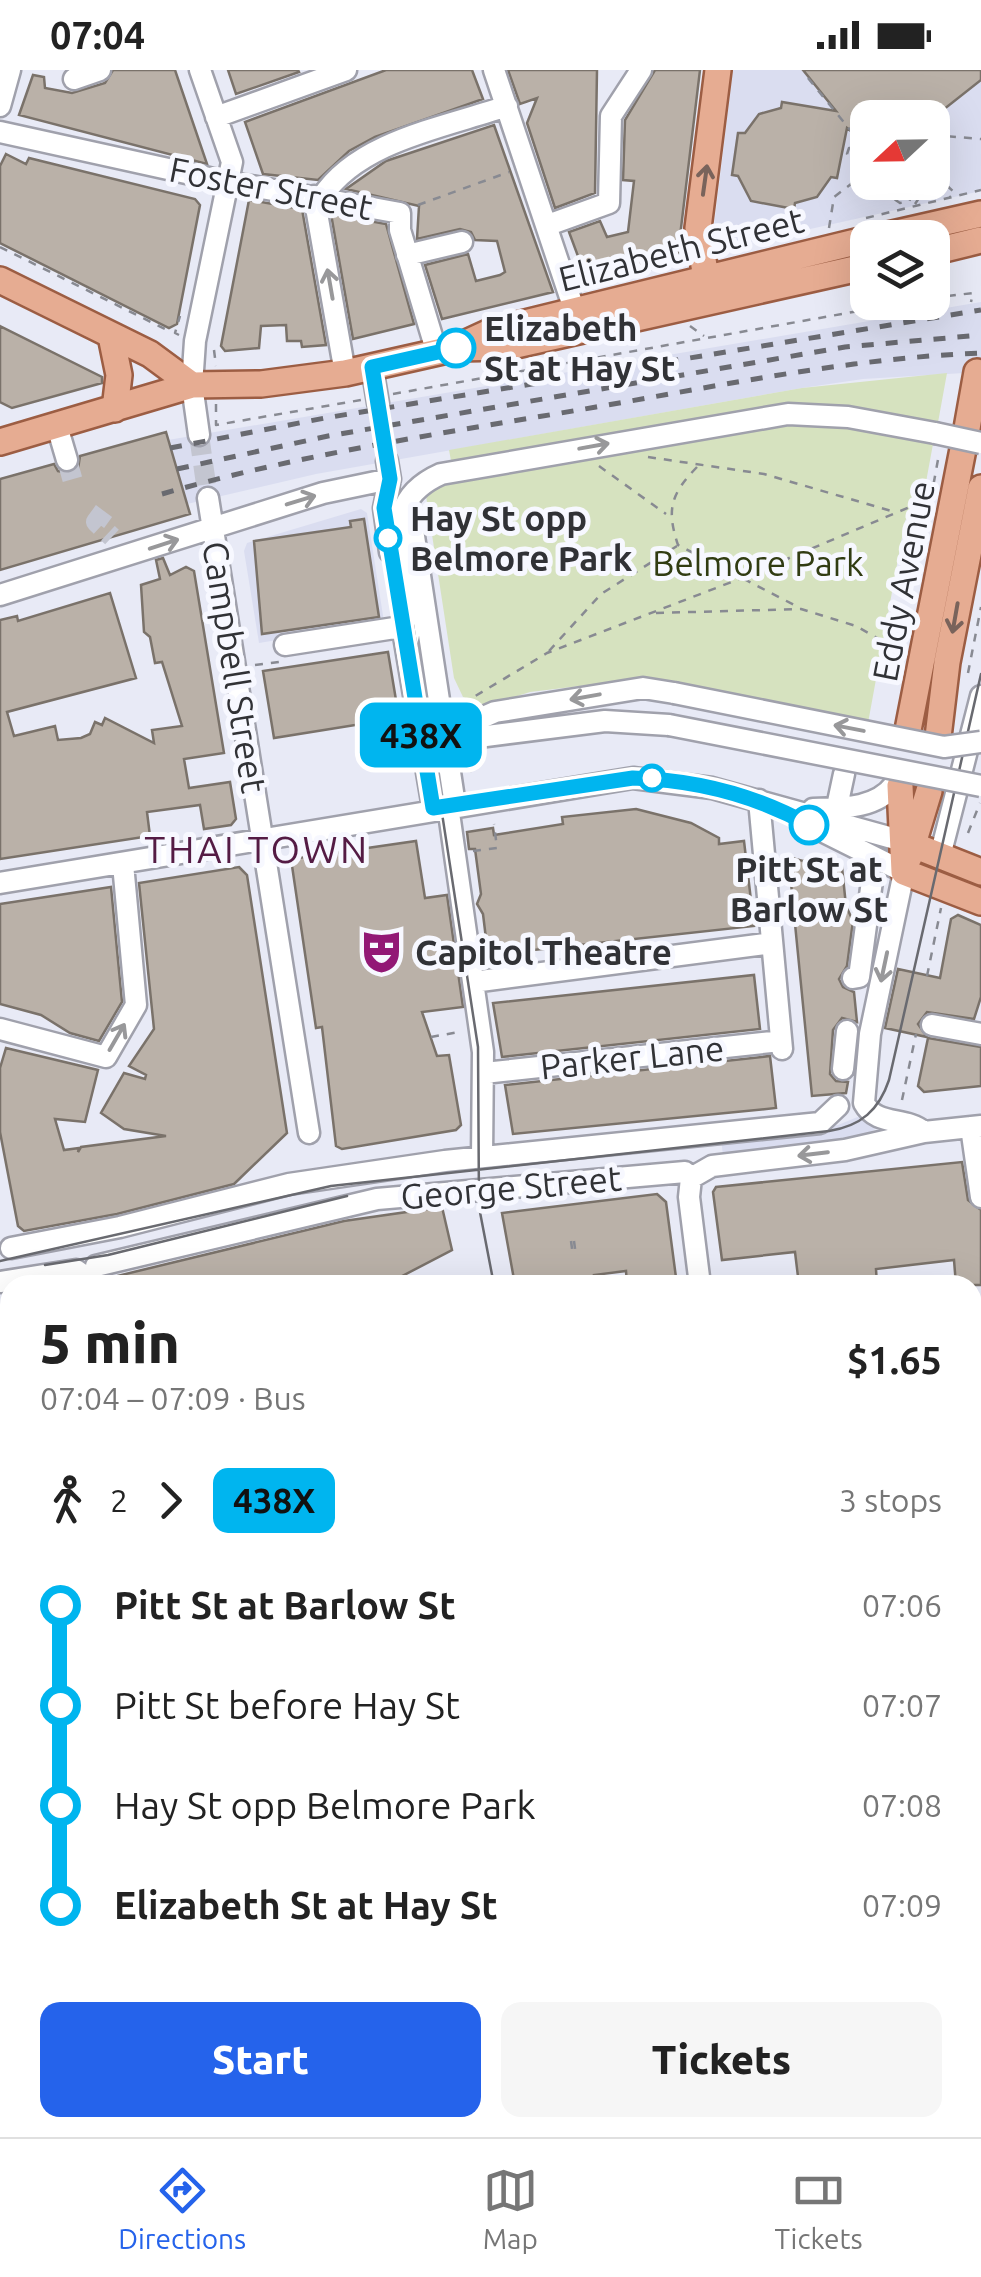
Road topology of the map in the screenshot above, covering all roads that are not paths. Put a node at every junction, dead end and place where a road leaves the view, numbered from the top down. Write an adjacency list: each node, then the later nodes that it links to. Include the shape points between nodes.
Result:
1 (10, 70): 9 (street)
2 (100, 70): 8 (street)
3 (200, 70): 11 (street)
4 (346, 70): 11 (street)
5 (494, 70): 10 (street)
6 (642, 70): 17 (street, via 611,116 609,203)
7 (718, 70): 24 (main road, one-way to 7, via 698,228)
8 (74, 79)
9 (0, 106)
10 (506, 106): 14 (street, via 370,154); 17 (street)
11 (216, 117): 13 (street, via 232,162)
12 (0, 132): 13 (street, Foster Street)
13 (228, 182): 14 (street, Foster Street); 31 (street)
14 (318, 197): 20 (street, Foster Street, via 408,209); 30 (street, one-way to 14)
15 (981, 218): 16 (main road)
16 (960, 220): 21 (main road)
17 (548, 225): 25 (street)
18 (462, 242): 20 (street)
19 (850, 243): 24 (main road, Elizabeth Street)
20 (407, 255): 27 (street, Foster Street)
21 (981, 267)
22 (850, 269): 24 (main road, Elizabeth Street)
23 (0, 280): 26 (main road)
24 (708, 289): 25 (main road, Elizabeth Street); 27 (main road, Elizabeth Street, via 507,348)
25 (575, 312): 27 (main road, Elizabeth Street, via 492,331)
26 (112, 336): 31 (main road); 33 (main road, via 119,375)
27 (446, 351): 28 (main road, Elizabeth Street)
28 (372, 367): 30 (main road, Elizabeth Street); 32 (street)
29 (977, 372): 36 (main road, Eddy Avenue)
30 (345, 373): 31 (main road, Elizabeth Street)
31 (192, 385): 33 (main road, Elizabeth Street); 35 (street)
32 (378, 400)
33 (115, 409): 34 (main road, Elizabeth Street)
34 (57, 426): 37 (main road, Elizabeth Street); 38 (street)
35 (208, 430)
36 (958, 439): 42 (street, one-way to 36, via 441,474 770,416 848,417); 51 (main road, Eddy Avenue)
37 (0, 442)
38 (67, 460)
39 (389, 470): 42 (street); 43 (street, one-way to 39); 47 (street, via 384,508)
40 (981, 488): 53 (main road, Eddy Avenue, one-way to 53)
41 (208, 498): 43 (street, Campbell Street)
42 (407, 500): 47 (street, via 400,543 413,625); 52 (street, via 438,689)
43 (213, 528): 45 (street, one-way to 43); 63 (street, Campbell Street)
44 (112, 537): 45 (street)
45 (118, 558): 46 (street)
46 (0, 595)
47 (404, 635): 48 (street); 50 (street)
48 (285, 645)
49 (981, 696): 65 (street)
50 (418, 716): 52 (street); 60 (street)
51 (908, 730)
52 (464, 732): 54 (street, one-way to 52, bridge, via 944,746 643,688 495,712); 57 (street, bridge, via 605,721 669,725); 60 (street, via 447,762)
53 (938, 737)
54 (981, 742)
55 (844, 774): 62 (street)
56 (897, 785): 62 (street); 64 (main road)
57 (981, 786)
58 (929, 791): 64 (main road)
59 (758, 800): 60 (street, via 633,778); 61 (street); 72 (street)
60 (445, 806): 63 (street); 74 (street)
61 (781, 809): 62 (street); 62 (street)
62 (834, 822): 64 (street); 67 (street)
63 (262, 839): 66 (street); 84 (street, Campbell Street)
64 (908, 844): 65 (main road); 67 (main road)
65 (940, 856): 68 (main road)
66 (123, 864): 70 (street); 76 (street, one-way to 66, via 106,1057 136,1005)
67 (904, 872): 71 (main road); 83 (street, George Street, one-way to 83, via 864,1069 864,1104 870,1114)
68 (981, 872)
69 (872, 881): 73 (street, via 860,977)
70 (0, 882)
71 (981, 902)
72 (772, 943): 74 (street); 80 (street, Parker Lane, via 782,1045)
73 (852, 978)
74 (483, 980): 80 (street)
75 (925, 1024): 78 (street)
76 (0, 1029)
77 (846, 1031): 79 (street)
78 (980, 1035)
79 (843, 1068)
80 (484, 1073): 85 (street)
81 (838, 1106): 85 (street, George Street, via 820,1123)
82 (976, 1126): 83 (street, George Street); 87 (street)
83 (924, 1132): 86 (street, George Street, one-way to 86, via 845,1150 712,1166)
84 (309, 1133)
85 (482, 1157): 88 (street, George Street, via 289,1184)
86 (691, 1178): 90 (street, George Street, via 684,1172 390,1197); 91 (street)
87 (981, 1197)
88 (11, 1248)
89 (44, 1275): 90 (street, George Street)
90 (97, 1275)
91 (699, 1275)

